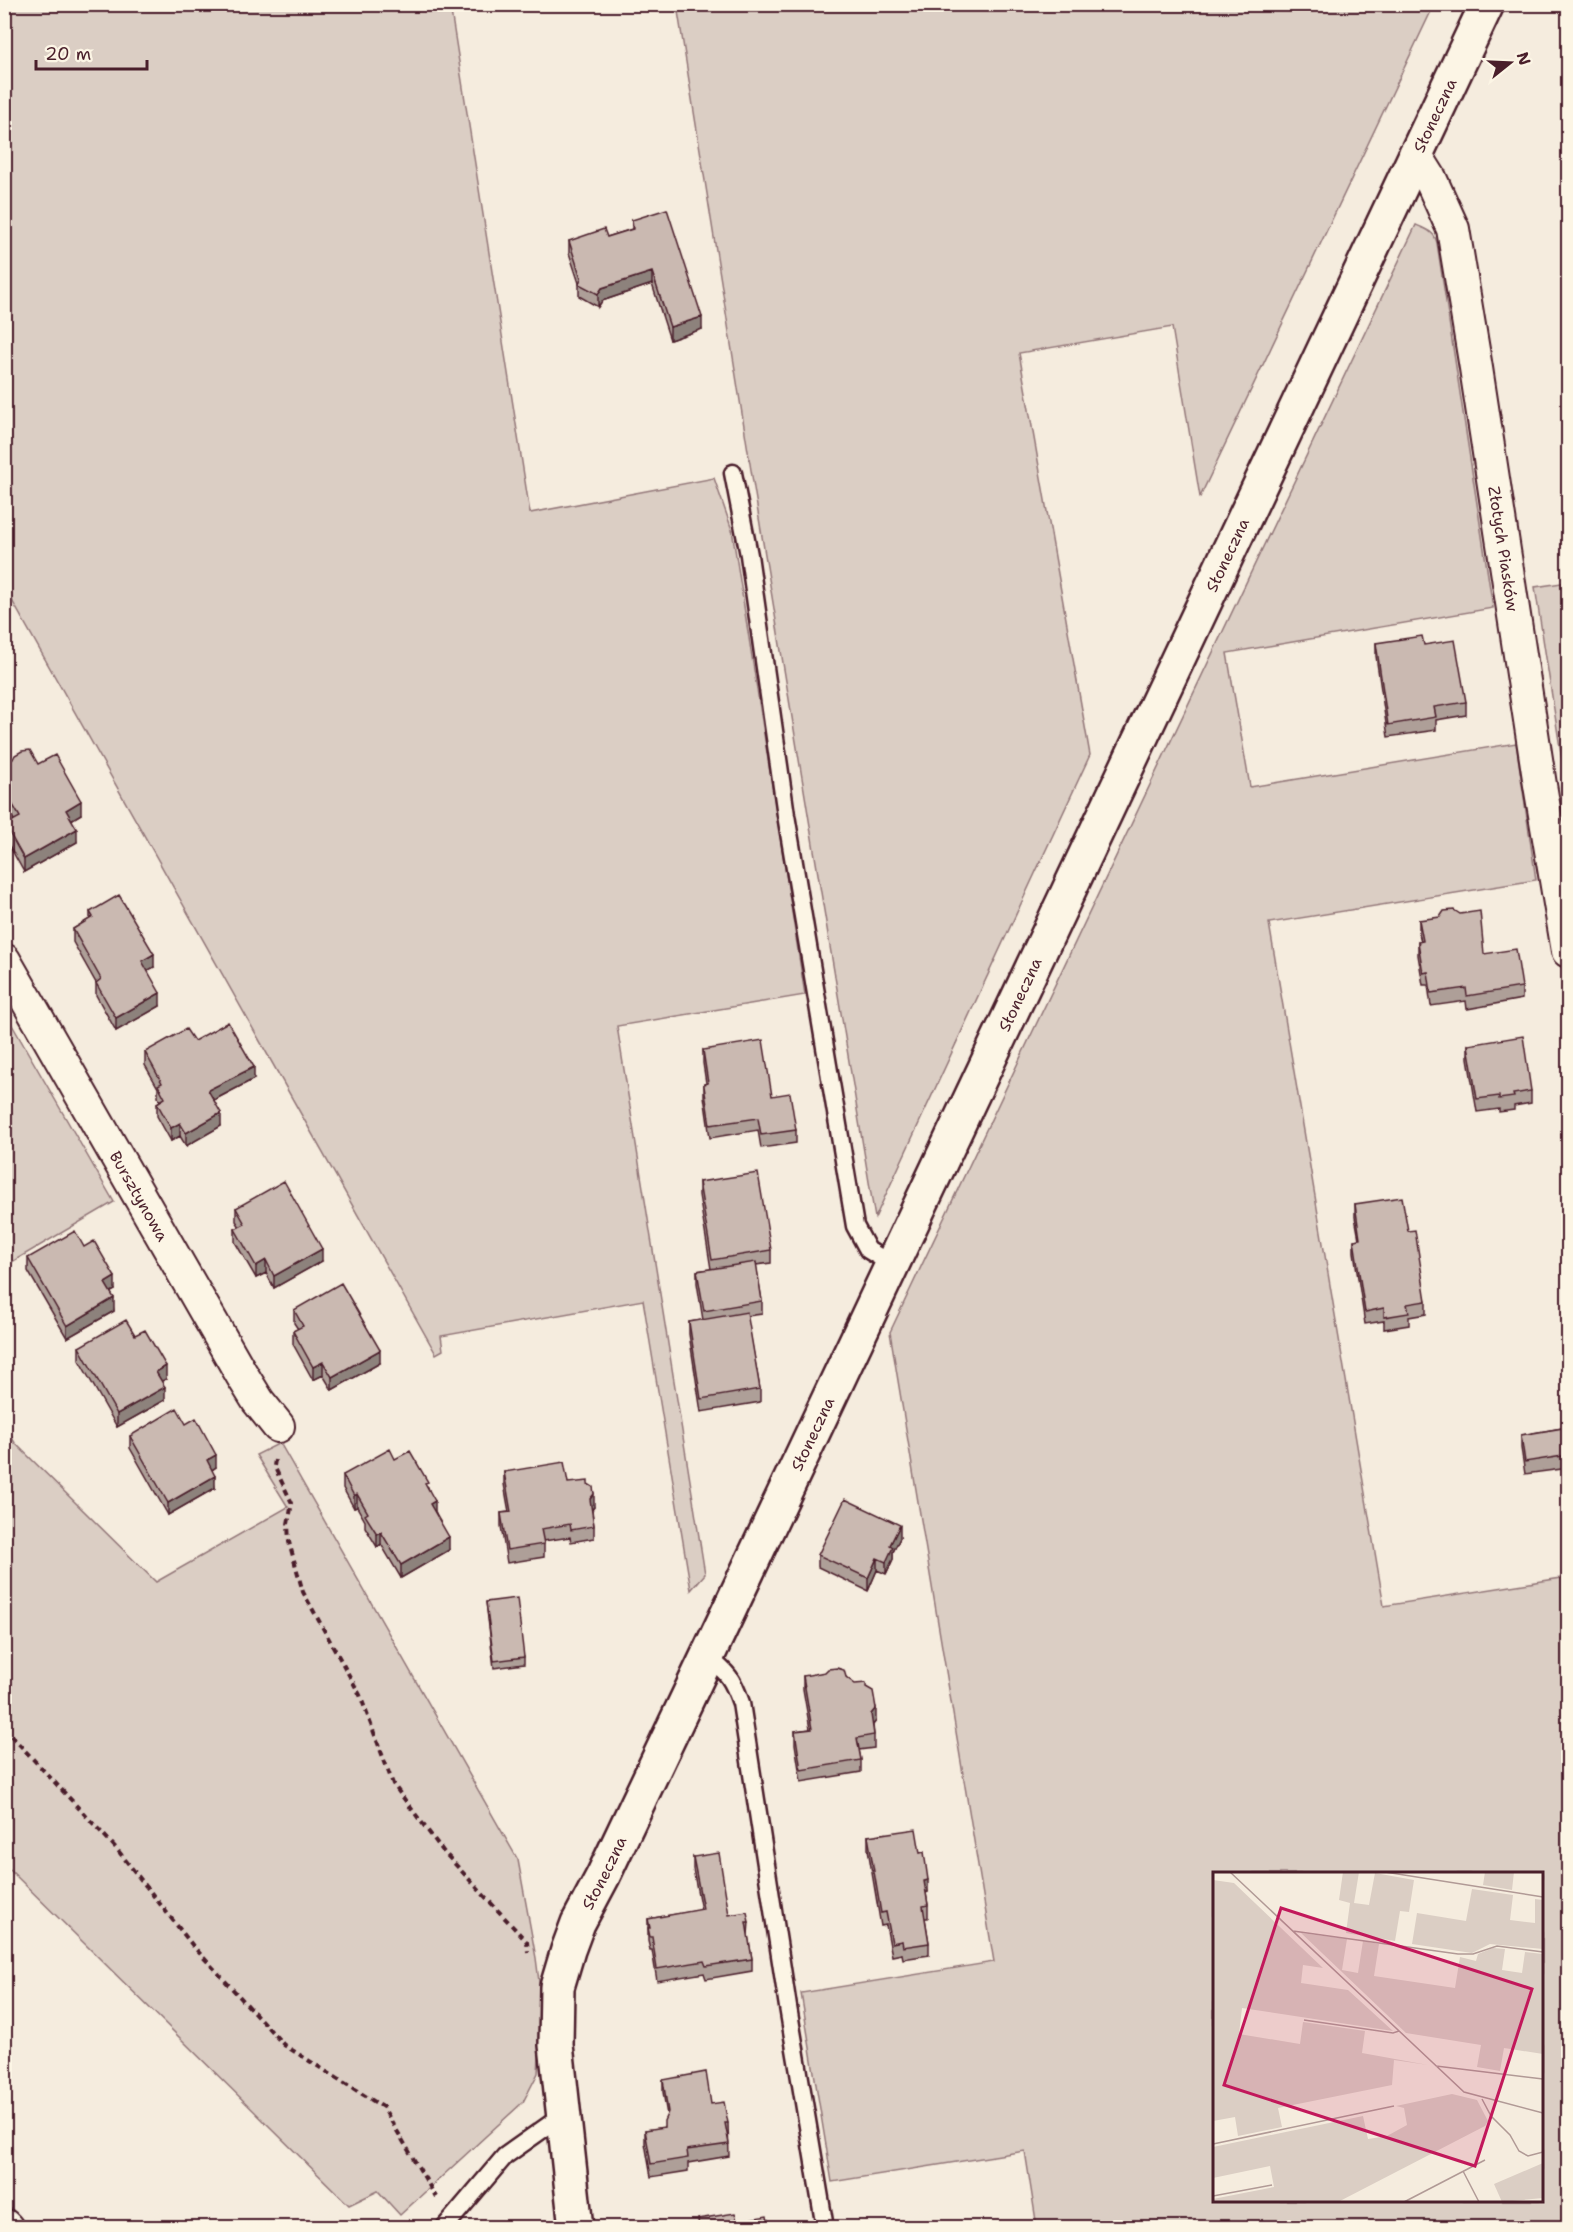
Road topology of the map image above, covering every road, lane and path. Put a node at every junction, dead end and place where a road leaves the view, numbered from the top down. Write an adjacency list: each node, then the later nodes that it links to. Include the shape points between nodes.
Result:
1 (1486, 4): 2 (street, Słoneczna)
2 (1415, 154): 4 (street, Złotych Piasków, via 1453,229); 6 (street, Słoneczna)
3 (732, 473): 6 (lane, via 749,555 786,815 855,1226 868,1250)
4 (1569, 951)
5 (4, 960): 7 (street, Bursztynowa, via 242,1376)
6 (891, 1264): 8 (street, Słoneczna)
7 (278, 1426): 10 (path, via 274,1466 292,1503 289,1542 303,1592 360,1695 393,1784 443,1851 527,1942)
8 (707, 1657): 11 (street, Słoneczna, via 568,1950 557,1987 556,2045); 14 (lane, via 733,1681 741,1703)
9 (4, 1728): 12 (path, via 116,1848 193,1946 284,2045 382,2107)
10 (529, 1962)
11 (563, 2115): 12 (lane, via 506,2156); 13 (street, Słoneczna)
12 (447, 2224)
13 (576, 2228)
14 (825, 2228)

